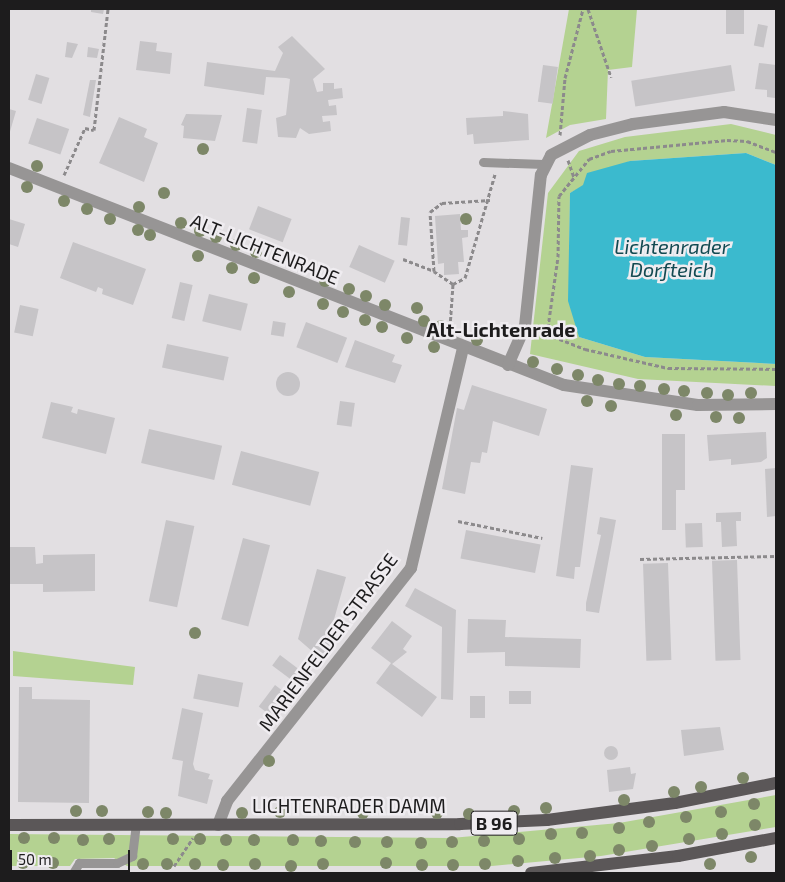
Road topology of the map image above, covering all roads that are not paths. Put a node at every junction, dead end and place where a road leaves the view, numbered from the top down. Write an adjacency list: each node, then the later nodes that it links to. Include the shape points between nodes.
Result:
1 (776, 120): 3 (street, via 724,112 618,127 563,147)
2 (483, 162): 3 (lane)
3 (544, 164): 6 (street, via 525,326)
4 (9, 168): 5 (street, ALT-LICHTENRADE)
5 (463, 348): 6 (street, ALT-LICHTENRADE); 11 (street, MARIENFELDER STRASSE, via 411,568 227,801)
6 (508, 365): 7 (street, ALT-LICHTENRADE, via 564,385 650,400)
7 (776, 404)
8 (776, 783): 11 (main road, LICHTENRADER DAMM / B 96, via 675,803 547,820)
9 (9, 825): 10 (main road, LICHTENRADER DAMM / B 96)
10 (136, 825): 11 (main road, LICHTENRADER DAMM / B 96); 13 (lane, via 132,856 117,863 79,863)
11 (218, 825)
12 (776, 838): 14 (main road, via 678,856)
13 (73, 873)
14 (531, 873)

